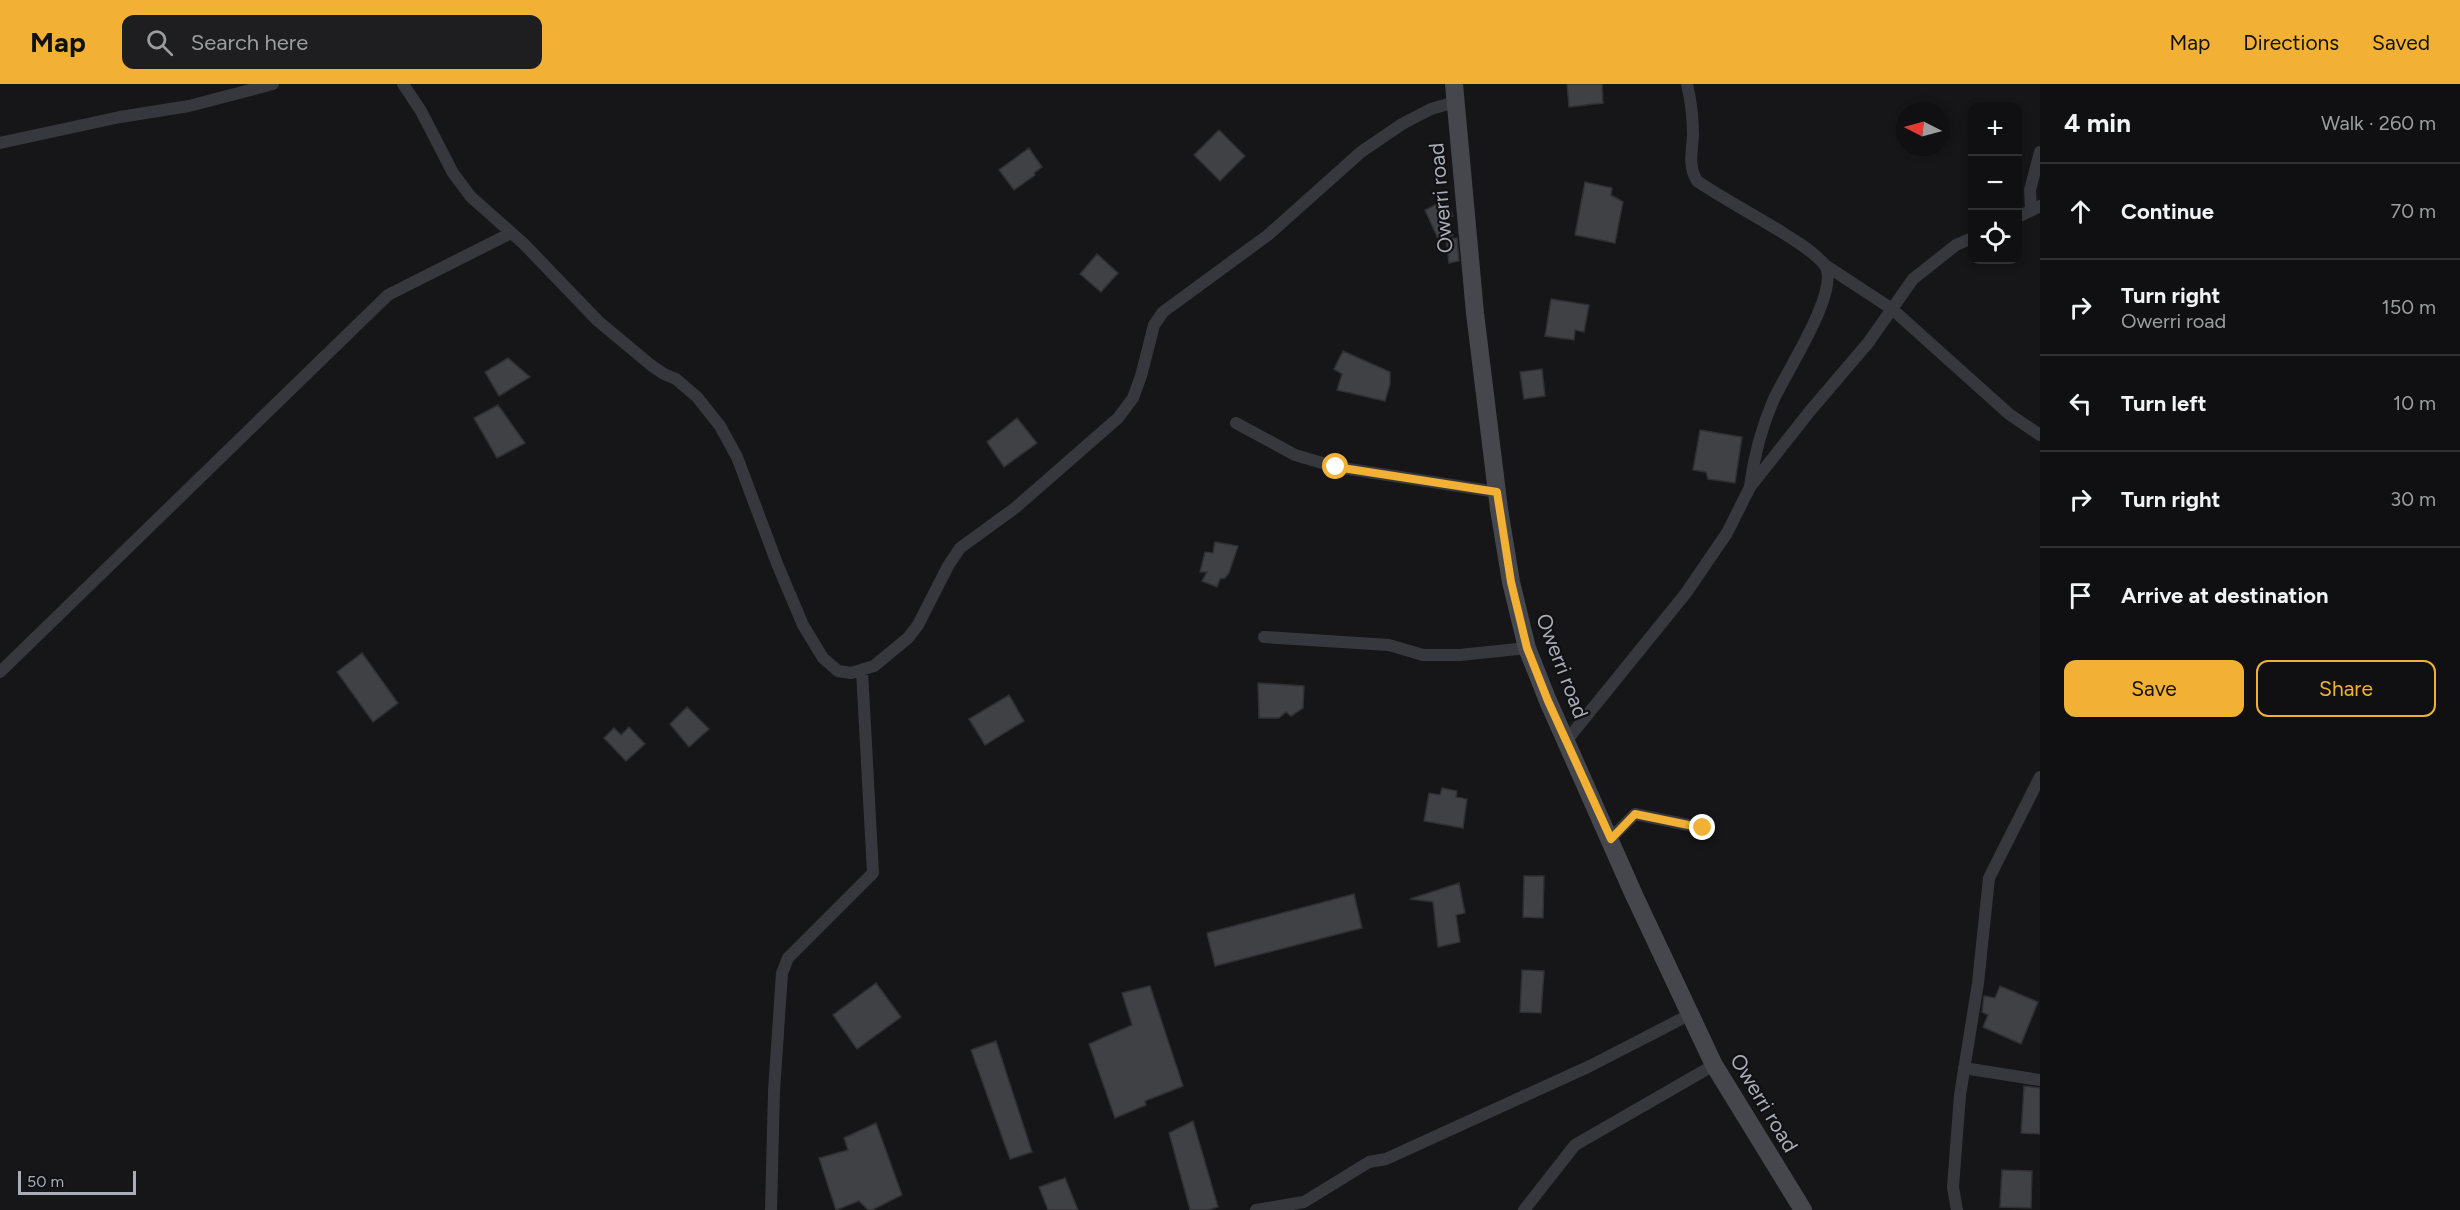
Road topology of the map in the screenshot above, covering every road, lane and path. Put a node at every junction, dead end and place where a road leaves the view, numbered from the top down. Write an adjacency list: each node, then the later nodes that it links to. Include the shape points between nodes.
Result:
1 (273, 84): 5 (street, via 189,106)
2 (403, 84): 9 (street, via 453,173 471,197)
3 (1686, 84): 11 (street, via 1692,103 1691,163 1697,181 1808,249)
4 (1455, 93): 16 (main road, Owerri road, via 1475,313); 19 (street, via 1361,152 1268,236 1163,312 1154,325 1133,398 1118,418 1015,508 960,548 918,625 887,656)
5 (0, 143)
6 (2040, 152): 7 (street, via 2030,190)
7 (2036, 208): 8 (street)
8 (2022, 215)
9 (511, 233): 19 (street, via 598,321 652,366 697,396 737,457 803,626 823,658 838,671); 20 (street, via 388,295)
10 (1968, 240): 12 (street, via 1913,279)
11 (1825, 265): 12 (street); 15 (street, via 1829,273 1824,303 1773,399 1754,459)
12 (1892, 309): 14 (street, via 2009,414); 15 (street)
13 (1236, 423): 16 (street, via 1295,454 1336,467)
14 (2040, 435)
15 (1750, 487): 21 (street, via 1727,533 1686,593)
16 (1497, 492): 18 (main road, Owerri road, via 1511,582)
17 (1264, 638): 18 (street, via 1389,645 1423,656)
18 (1527, 648): 21 (main road, Owerri road)
19 (862, 671): 29 (street, via 873,873 788,958 782,973)
20 (0, 672)
21 (1567, 740): 24 (main road, Owerri road)
22 (2040, 777): 27 (street, via 1989,878)
23 (1703, 828): 24 (street, via 1635,814)
24 (1611, 839): 25 (main road, Owerri road)
25 (1691, 1014): 26 (main road, Owerri road); 30 (street, via 1590,1066 1386,1159 1369,1162 1304,1202)
26 (1714, 1065): 31 (street, via 1575,1145); 32 (main road, Owerri road)
27 (1964, 1068): 28 (street); 33 (street, via 1953,1187)
28 (2040, 1080)
29 (771, 1210)
30 (1256, 1210)
31 (1524, 1210)
32 (1803, 1210)
33 (1957, 1210)

